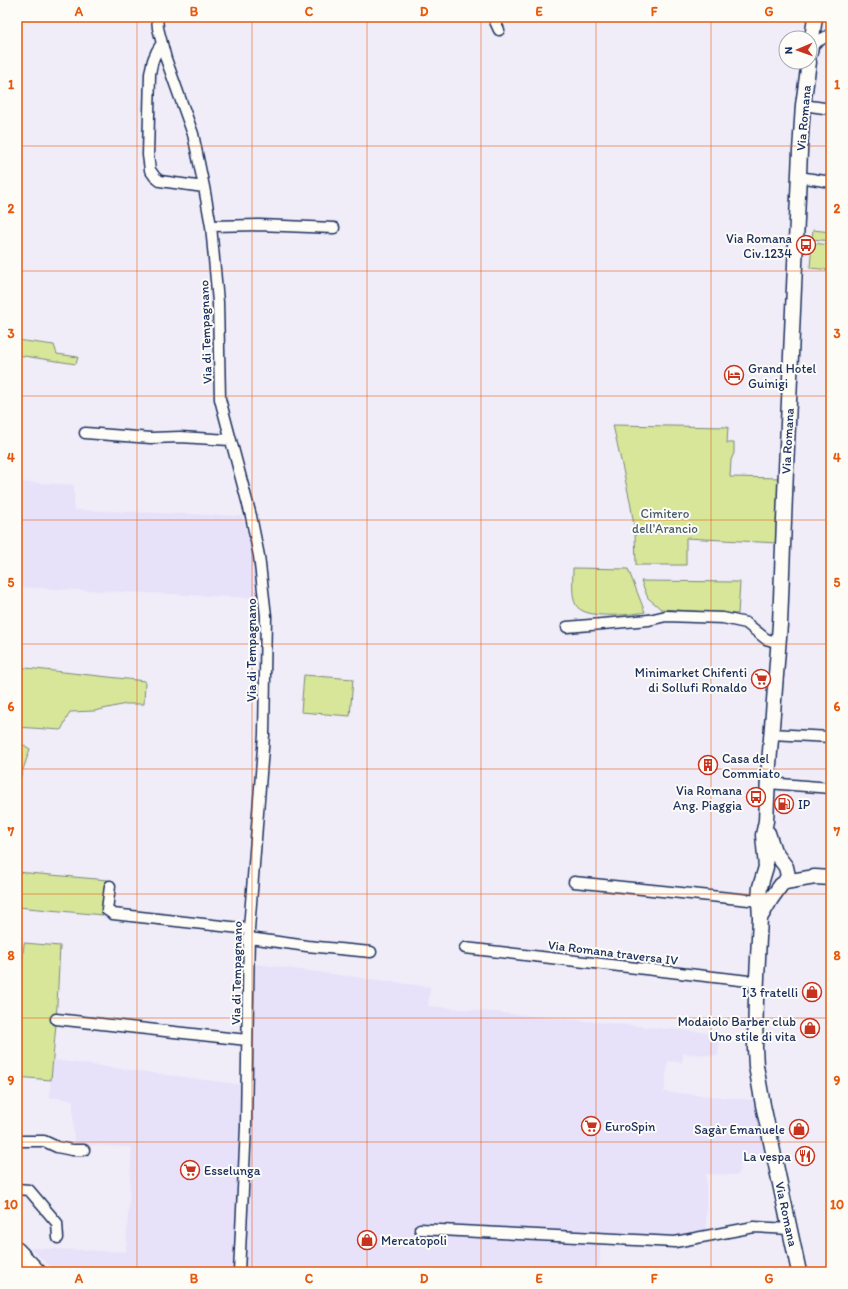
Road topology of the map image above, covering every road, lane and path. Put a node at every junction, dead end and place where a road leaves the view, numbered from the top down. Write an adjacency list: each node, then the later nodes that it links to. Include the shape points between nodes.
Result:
1 (157, 17): 7 (street, Via di Tempagnano)
2 (493, 17): 4 (street)
3 (815, 17): 5 (main road)
4 (500, 30)
5 (813, 30)
6 (831, 34): 8 (street)
7 (162, 43): 14 (street, Via di Tempagnano, via 193,134); 14 (street, via 154,53 150,74 150,170 160,181)
8 (818, 44)
9 (808, 70): 10 (main road, Via Romana)
10 (803, 105): 11 (street); 12 (main road, Via Romana)
11 (831, 109)
12 (799, 177): 13 (street); 20 (main road, Via Romana)
13 (831, 182)
14 (204, 186): 15 (street, Via di Tempagnano)
15 (211, 226): 16 (street); 18 (street, Via di Tempagnano, via 218,302 220,399)
16 (334, 228)
17 (85, 433): 18 (street)
18 (230, 440): 35 (street, Via di Tempagnano, via 251,516 266,616 264,735)
19 (567, 626): 20 (street, via 649,620 666,616 723,618 746,623 766,639)
20 (779, 643): 21 (main road, Via Romana)
21 (771, 734): 22 (street); 23 (main road, Via Romana)
22 (831, 737)
23 (768, 783): 24 (street); 25 (main road, Via Romana)
24 (831, 788)
25 (766, 820): 26 (main road, Via Romana, via 772,845); 27 (main road, Via Romana)
26 (785, 865): 27 (main road, via 775,862); 28 (main road); 31 (main road, via 788,876)
27 (765, 871): 31 (main road, via 768,884); 33 (main road, Via Romana)
28 (815, 877): 29 (main road); 31 (main road)
29 (831, 878)
30 (574, 882): 33 (street)
31 (783, 884): 34 (main road, Via Romana)
32 (110, 886): 35 (street, via 107,910 113,914)
33 (759, 901): 34 (main road, Via Romana)
34 (760, 918): 38 (main road, Via Romana)
35 (249, 934): 37 (street, via 307,946); 40 (street, Via di Tempagnano)
36 (466, 948): 38 (street, Via Romana traversa IV)
37 (371, 952)
38 (757, 982): 45 (main road, Via Romana, via 755,1048 758,1077)
39 (56, 1019): 40 (street)
40 (248, 1040): 49 (street, Via di Tempagnano)
41 (17, 1141): 42 (street, via 44,1141 57,1147)
42 (84, 1150)
43 (17, 1189): 46 (street, via 29,1190 57,1223)
44 (420, 1229): 45 (street, via 675,1242 754,1227)
45 (790, 1229): 50 (main road, Via Romana)
46 (58, 1238)
47 (17, 1250): 48 (main road)
48 (38, 1272)
49 (240, 1272)
50 (799, 1272)

